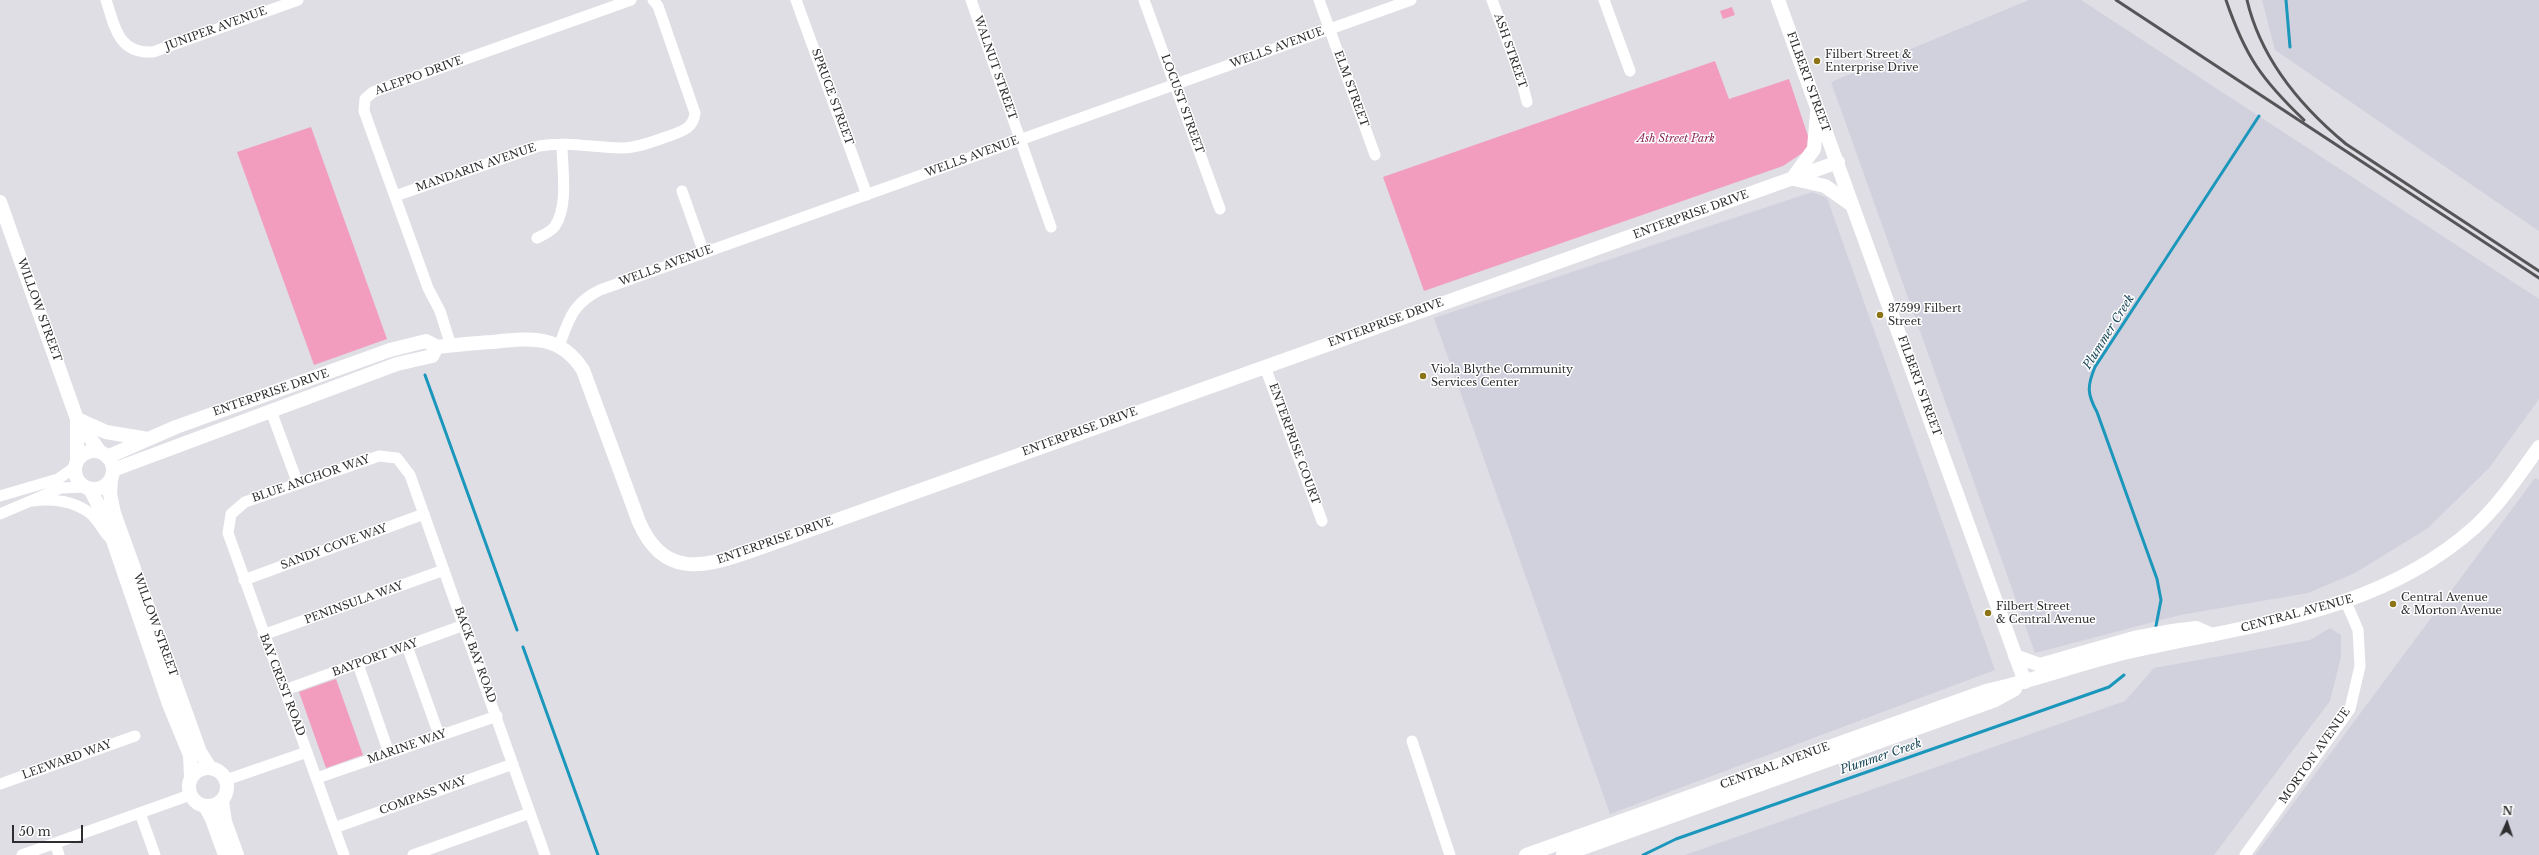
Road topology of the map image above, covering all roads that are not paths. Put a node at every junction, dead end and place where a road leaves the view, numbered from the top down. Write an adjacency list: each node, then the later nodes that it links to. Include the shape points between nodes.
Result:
1 (106, 0): 13 (street, JUNIPER AVENUE, via 118,33 133,51 153,52)
2 (298, 0): 13 (street, JUNIPER AVENUE)
3 (631, 0): 26 (street, ALEPPO DRIVE, via 368,95 364,111)
4 (653, 0): 20 (street, MANDARIN AVENUE, via 658,6 693,105 694,120 687,129 636,146)
5 (796, 0): 25 (street, SPRUCE STREET)
6 (971, 0): 19 (street, WALNUT STREET)
7 (1144, 0): 16 (street, LOCUST STREET)
8 (1319, 0): 14 (street, ELM STREET)
9 (1411, 0): 14 (street, WELLS AVENUE)
10 (1492, 0): 17 (street, ASH STREET, via 1521,78)
11 (1604, 0): 15 (street)
12 (1778, 0): 18 (street, FILBERT STREET)
13 (278, 4)
14 (1329, 29): 16 (street, WELLS AVENUE); 21 (street, ELM STREET)
15 (1630, 71)
16 (1175, 84): 19 (street, WELLS AVENUE); 29 (street, LOCUST STREET)
17 (1526, 102)
18 (1817, 108): 22 (street, FILBERT STREET); 23 (street, via 1814,149)
19 (1021, 140): 25 (street, WELLS AVENUE); 30 (street, WALNUT STREET)
20 (562, 144): 26 (street, MANDARIN AVENUE, via 525,150); 31 (street, via 563,198 560,213 554,227)
21 (1375, 155)
22 (1838, 162): 23 (street, ENTERPRISE DRIVE); 28 (street, FILBERT STREET)
23 (1791, 179): 28 (street, via 1824,186); 35 (street, ENTERPRISE DRIVE)
24 (682, 191): 32 (street)
25 (867, 195): 32 (street, WELLS AVENUE)
26 (395, 196): 33 (street, ALEPPO DRIVE, via 428,288 440,311)
27 (0, 202): 37 (street, WILLOW STREET)
28 (1852, 205): 60 (street, FILBERT STREET)
29 (1220, 209)
30 (1051, 226)
31 (537, 238)
32 (704, 253): 34 (street, WELLS AVENUE, via 588,296 572,314)
33 (444, 346): 34 (street, ENTERPRISE DRIVE, via 523,339 548,341); 36 (street, ENTERPRISE DRIVE, via 432,356 396,364); 38 (street, ENTERPRISE DRIVE, via 426,341 390,350)
34 (559, 346): 35 (street, ENTERPRISE DRIVE, via 577,361 589,383 644,534 661,552 688,565 716,563)
35 (1265, 366): 51 (street, ENTERPRISE COURT)
36 (271, 411): 43 (street, ENTERPRISE DRIVE); 44 (street)
37 (77, 419): 38 (street, via 106,432); 40 (street, WILLOW STREET); 42 (street, WILLOW STREET)
38 (148, 439): 40 (street, ENTERPRISE DRIVE)
39 (2539, 447): 55 (street, CENTRAL AVENUE, via 2501,500 2448,549 2384,587)
40 (103, 454): 42 (street, via 87,452); 43 (street)
41 (397, 458): 44 (street, BLUE ANCHOR WAY, via 379,456); 50 (street, BACK BAY ROAD, via 410,475)
42 (76, 464): 45 (street, via 76,478); 46 (street, via 58,479)
43 (112, 474): 45 (street, via 102,488); 71 (street, WILLOW STREET, via 110,494 114,513 200,752)
44 (298, 484): 49 (street, BLUE ANCHOR WAY, via 245,502)
45 (87, 488): 47 (street, via 61,488); 52 (street, WILLOW STREET, via 106,520)
46 (0, 496)
47 (32, 502): 48 (street); 52 (street, via 60,501 82,508 92,515)
48 (0, 514)
49 (230, 514): 54 (street, BAY CREST ROAD, via 228,533)
50 (424, 514): 53 (street, BACK BAY ROAD); 54 (street, SANDY COVE WAY)
51 (1322, 522)
52 (113, 541): 72 (street, WILLOW STREET, via 169,704 190,755)
53 (444, 570): 56 (street, BACK BAY ROAD); 57 (street, PENINSULA WAY)
54 (244, 580): 57 (street, BAY CREST ROAD)
55 (2346, 602): 58 (street, CENTRAL AVENUE); 94 (street, MORTON AVENUE, via 2358,630 2360,666 2350,709)
56 (464, 625): 59 (street, BAYPORT WAY); 64 (street, BACK BAY ROAD)
57 (263, 635): 63 (street, BAY CREST ROAD)
58 (2212, 635): 60 (street, via 2196,628 2172,631 2134,638 2040,664); 62 (street, CENTRAL AVENUE, via 2119,654)
59 (407, 646): 61 (street, BAYPORT WAY); 66 (street)
60 (2015, 656): 62 (street, FILBERT STREET)
61 (358, 664): 63 (street, BAYPORT WAY); 69 (street)
62 (2025, 682): 92 (street, CENTRAL AVENUE, via 1986,691); 93 (street, CENTRAL AVENUE, via 1993,702)
63 (285, 690): 68 (street, BAY CREST ROAD)
64 (497, 716): 66 (street, MARINE WAY); 70 (street, BACK BAY ROAD)
65 (135, 736): 75 (street, LEEWARD WAY)
66 (439, 736): 69 (street, MARINE WAY)
67 (1412, 741): 91 (street)
68 (307, 752): 73 (street, BAY CREST ROAD); 74 (street)
69 (389, 753): 73 (street, MARINE WAY)
70 (513, 764): 80 (street, BACK BAY ROAD); 81 (street, COMPASS WAY)
71 (210, 768): 72 (street, via 200,769); 74 (street, via 218,770)
72 (191, 777): 76 (street, via 188,789)
73 (317, 778): 81 (street, BAY CREST ROAD)
74 (226, 780): 77 (street, via 227,790)
75 (0, 784)
76 (190, 795): 78 (street); 79 (street)
77 (222, 801): 78 (street); 87 (street, via 225,822)
78 (205, 806): 86 (street)
79 (140, 813): 82 (street); 85 (street)
80 (530, 813): 89 (street); 90 (street, BACK BAY ROAD)
81 (334, 828): 88 (street, BAY CREST ROAD)
82 (55, 843): 83 (street); 84 (street)
83 (22, 855)
84 (59, 855)
85 (155, 855)
86 (225, 855)
87 (237, 855)
88 (344, 855)
89 (413, 855)
90 (545, 855)
91 (1450, 855)
92 (1526, 855)
93 (1563, 855)
94 (2245, 855)

